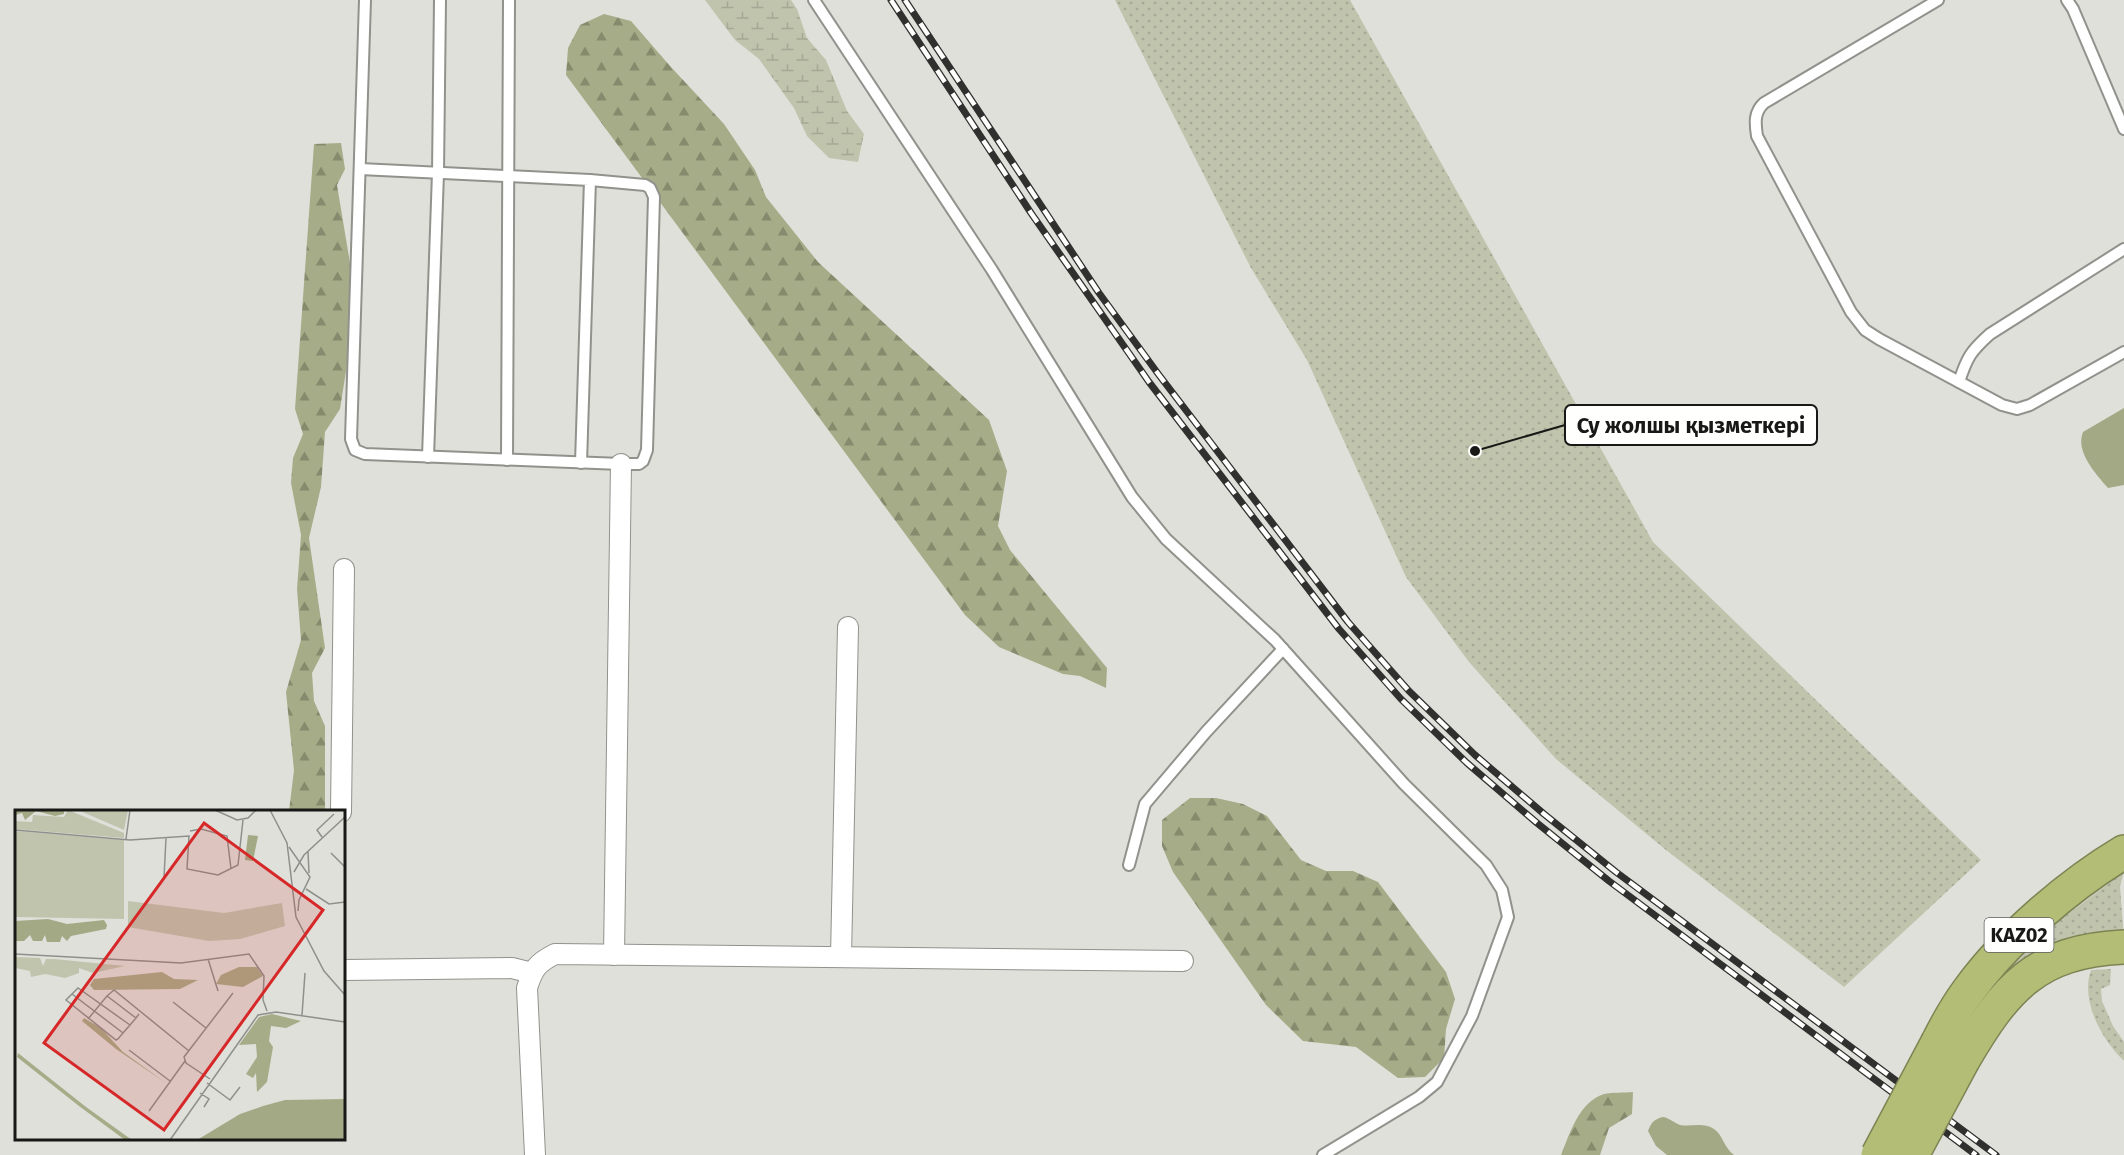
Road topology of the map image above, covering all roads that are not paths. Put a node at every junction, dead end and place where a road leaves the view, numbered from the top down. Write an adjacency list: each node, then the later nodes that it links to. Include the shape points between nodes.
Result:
1 (365, 0): 8 (lane)
2 (440, 0): 9 (lane)
3 (509, 0): 10 (lane)
4 (814, 0): 21 (lane, via 992,270 1132,497 1166,539)
5 (1938, 0): 14 (lane, via 1764,103 1755,120 1757,136 1851,312 1865,330)
6 (2067, 0): 7 (lane)
7 (2124, 129)
8 (360, 170): 9 (lane); 15 (lane, via 352,445 365,454)
9 (438, 173): 10 (lane); 15 (lane)
10 (509, 177): 11 (lane); 16 (lane)
11 (590, 180): 17 (lane); 18 (lane, via 645,185 654,197 646,456 639,464)
12 (2124, 249): 14 (lane, via 1990,334 1973,350)
13 (2124, 352): 14 (lane, via 2017,409)
14 (1959, 382)
15 (428, 457): 16 (lane)
16 (507, 460): 17 (lane)
17 (581, 463): 18 (lane)
18 (621, 464): 26 (street)
19 (344, 569): 22 (street)
20 (848, 627): 27 (street)
21 (1283, 649): 24 (lane, via 1145,804); 33 (lane, via 1404,784 1486,865 1502,890 1508,917 1472,1016 1437,1082)
22 (341, 810)
23 (2124, 852): 31 (highway, KAZ02, via 2057,900 1993,961 1969,990)
24 (1129, 865)
25 (2124, 947): 31 (highway, KAZ02, via 2075,953 2038,969 2015,986)
26 (614, 955): 27 (street); 30 (street, via 555,954 541,961)
27 (841, 957): 28 (street)
28 (1183, 961)
29 (345, 970): 30 (street, via 512,968)
30 (532, 973): 32 (street, via 527,988)
31 (1950, 1051): 34 (highway, KAZ02, bridge); 35 (highway, KAZ02, bridge)
32 (535, 1155)
33 (1323, 1155)
34 (1878, 1155)
35 (1912, 1155)

